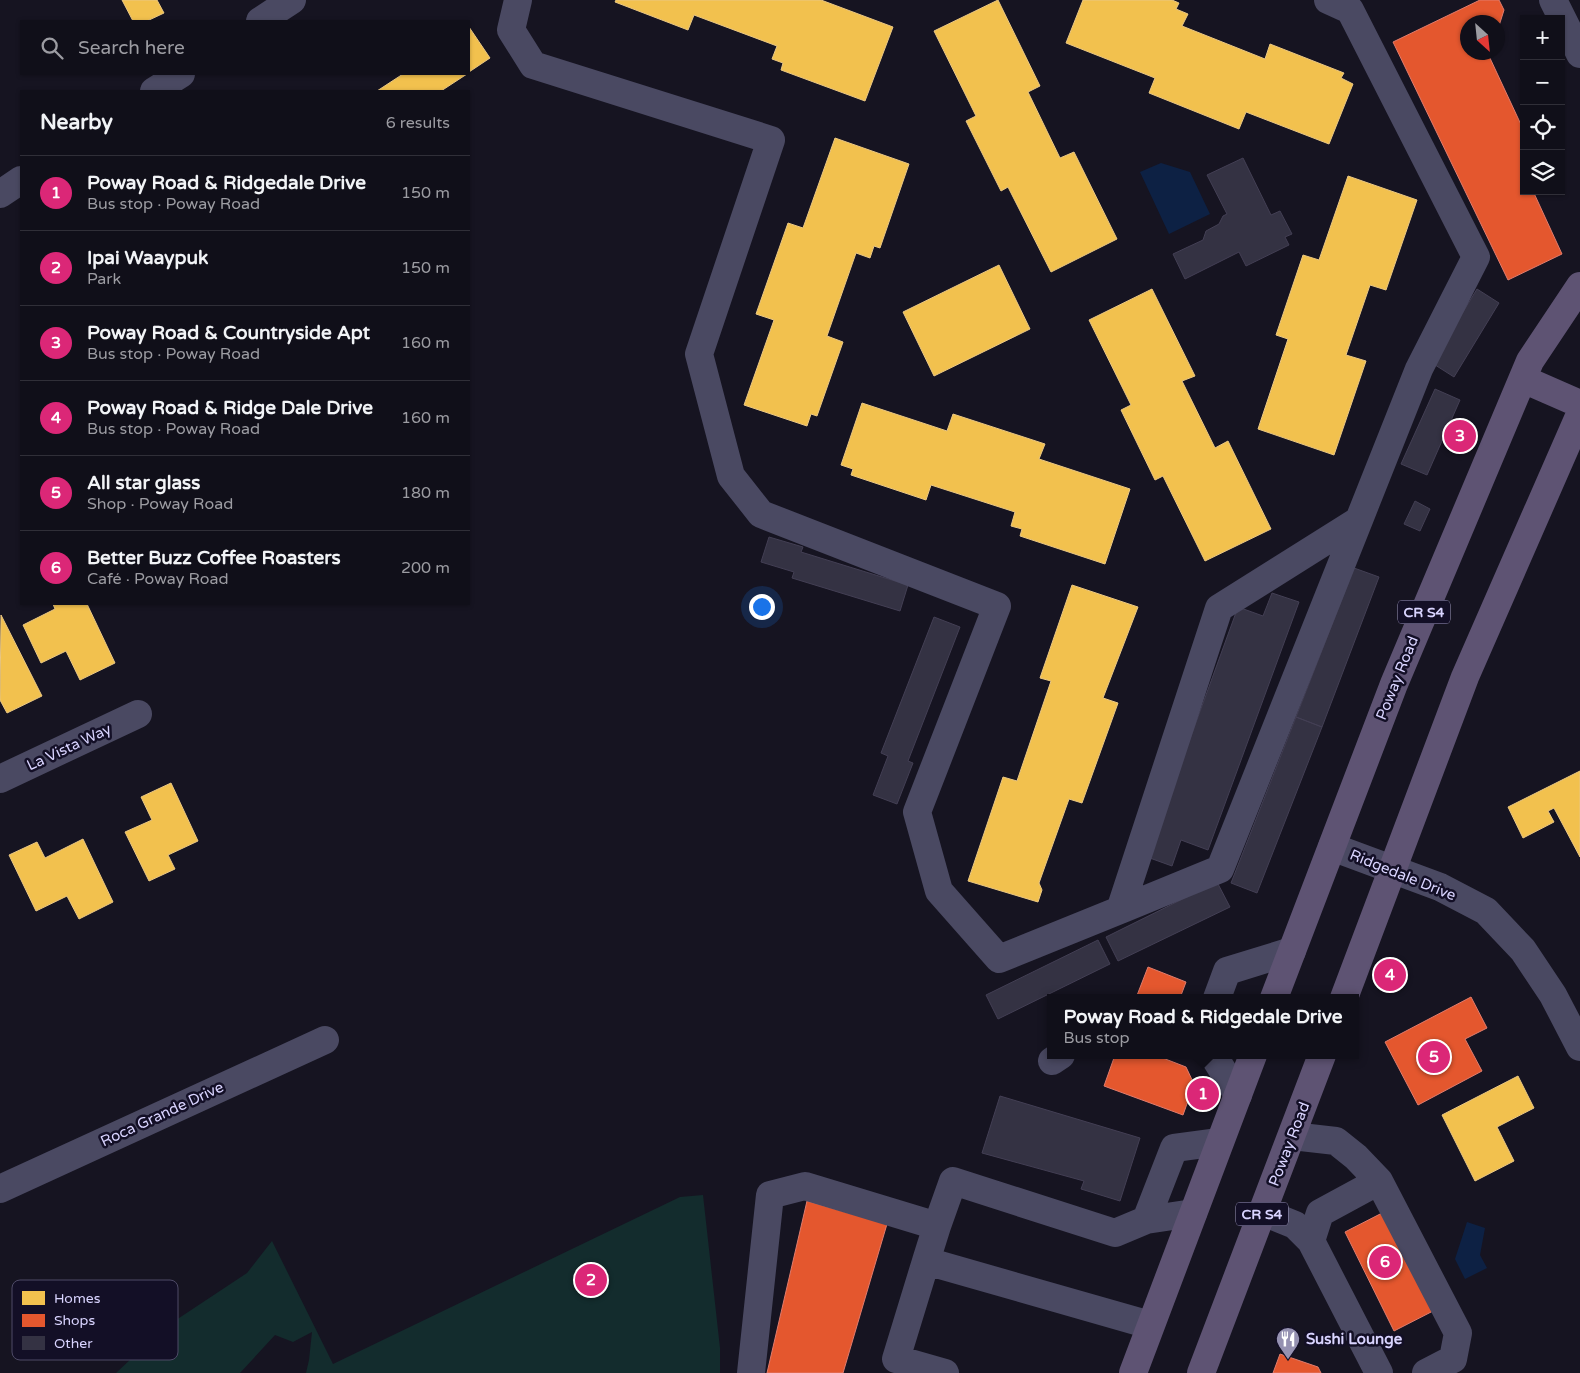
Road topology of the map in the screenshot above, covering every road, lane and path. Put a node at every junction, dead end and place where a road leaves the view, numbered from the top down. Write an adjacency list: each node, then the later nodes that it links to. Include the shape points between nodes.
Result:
1 (292, 0): 5 (street)
2 (518, 0): 20 (street, via 511,30 533,65 772,140 699,354 731,476 761,514 996,606 917,812 939,892 1000,959)
3 (1328, 0): 15 (street, via 1350,10 1476,257 1419,369)
4 (1553, 0): 6 (street)
5 (262, 20)
6 (1580, 54)
7 (179, 75): 8 (street)
8 (156, 90)
9 (20, 181): 10 (street)
10 (0, 194)
11 (1580, 286): 12 (main road, Poway Road / CR S4, via 1530,362)
12 (1523, 379): 13 (main road); 18 (main road, Poway Road / CR S4, via 1394,684)
13 (1580, 404)
14 (1580, 414): 19 (main road, via 1465,677)
15 (1359, 520): 20 (street, via 1220,608); 20 (street, via 1220,869)
16 (138, 714): 17 (street, La Vista Way)
17 (0, 780)
18 (1332, 847): 19 (street, Ridgedale Drive); 21 (main road, Poway Road / CR S4)
19 (1392, 870): 24 (main road); 26 (street, Ridgedale Drive, via 1440,887 1486,911 1523,950 1553,994)
20 (1120, 910)
21 (1292, 951): 22 (street, via 1227,971); 23 (main road, Poway Road / CR S4)
22 (1218, 994)
23 (1276, 994)
24 (1346, 994)
25 (325, 1040): 34 (street, Roca Grande Drive)
26 (1580, 1048)
27 (1215, 1059): 30 (street)
28 (1252, 1059): 30 (main road)
29 (1321, 1059): 31 (main road, Poway Road / CR S4)
30 (1238, 1095): 32 (main road)
31 (1292, 1136): 33 (street, via 1336,1142 1356,1157); 35 (main road, Poway Road / CR S4)
32 (1219, 1142): 36 (main road); 37 (street, via 1174,1148)
33 (1378, 1181): 39 (street, via 1320,1212); 47 (street, via 1458,1333 1453,1359)
34 (0, 1189)
35 (1263, 1212): 39 (street, via 1295,1224); 45 (main road, Poway Road / CR S4)
36 (1192, 1213): 37 (street); 41 (main road)
37 (1146, 1220): 38 (street, via 1115,1233 953,1181)
38 (937, 1226): 40 (street); 42 (street, via 805,1186 770,1195)
39 (1311, 1241): 46 (street)
40 (926, 1261): 41 (street); 43 (street, via 896,1359)
41 (1150, 1325): 44 (main road)
42 (751, 1373)
43 (945, 1373)
44 (1133, 1373)
45 (1202, 1373)
46 (1379, 1373)
47 (1426, 1373)

